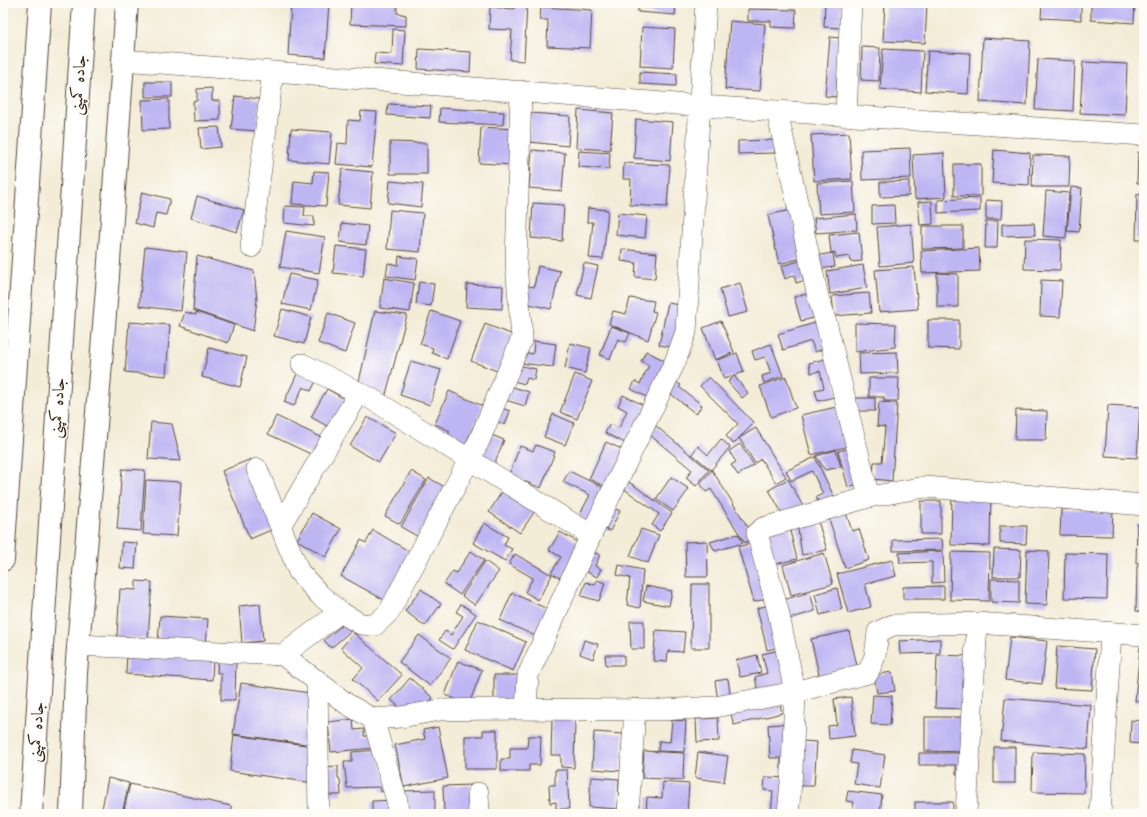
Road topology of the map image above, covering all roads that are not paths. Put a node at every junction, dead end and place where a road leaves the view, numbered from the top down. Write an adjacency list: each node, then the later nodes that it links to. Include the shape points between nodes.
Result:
1 (40, 3): 22 (main road)
2 (84, 3): 35 (main road, جاده کمپنی)
3 (126, 3): 6 (main road)
4 (706, 3): 9 (street)
5 (851, 3): 11 (street)
6 (123, 60): 7 (street); 27 (main road)
7 (273, 72): 8 (street); 13 (street)
8 (521, 91): 9 (street); 16 (street, via 516,263 522,338)
9 (700, 106): 10 (street); 21 (street, via 686,332 675,362)
10 (777, 111): 11 (street); 18 (street, via 818,297 828,326)
11 (846, 115): 12 (street)
12 (1144, 135)
13 (250, 247)
14 (302, 364): 15 (street)
15 (360, 393): 16 (street); 20 (street)
16 (468, 460): 21 (street); 23 (street, via 388,612 375,625 361,624)
17 (257, 469): 20 (street)
18 (869, 497): 19 (street, via 925,487); 30 (street, via 763,528 757,533 778,611)
19 (1144, 505)
20 (280, 526): 23 (street, via 299,572)
21 (591, 536): 31 (street, via 528,675)
22 (3, 560)
23 (340, 612): 28 (street)
24 (977, 623): 25 (street); 30 (street, via 893,625 878,632 875,656 868,673); 42 (street)
25 (1111, 633): 26 (street); 43 (street)
26 (1144, 635)
27 (78, 645): 28 (street); 36 (main road)
28 (283, 655): 29 (street)
29 (317, 680): 33 (street, via 347,704); 37 (street)
30 (795, 692): 32 (street, via 715,707); 41 (street)
31 (526, 709): 32 (street); 33 (street, via 440,710 401,718)
32 (635, 709): 40 (street)
33 (373, 719): 38 (street, via 397,800)
34 (478, 793): 39 (street)
35 (31, 814)
36 (71, 814)
37 (319, 814)
38 (398, 814)
39 (478, 814)
40 (628, 814)
41 (788, 814)
42 (966, 814)
43 (1100, 814)

